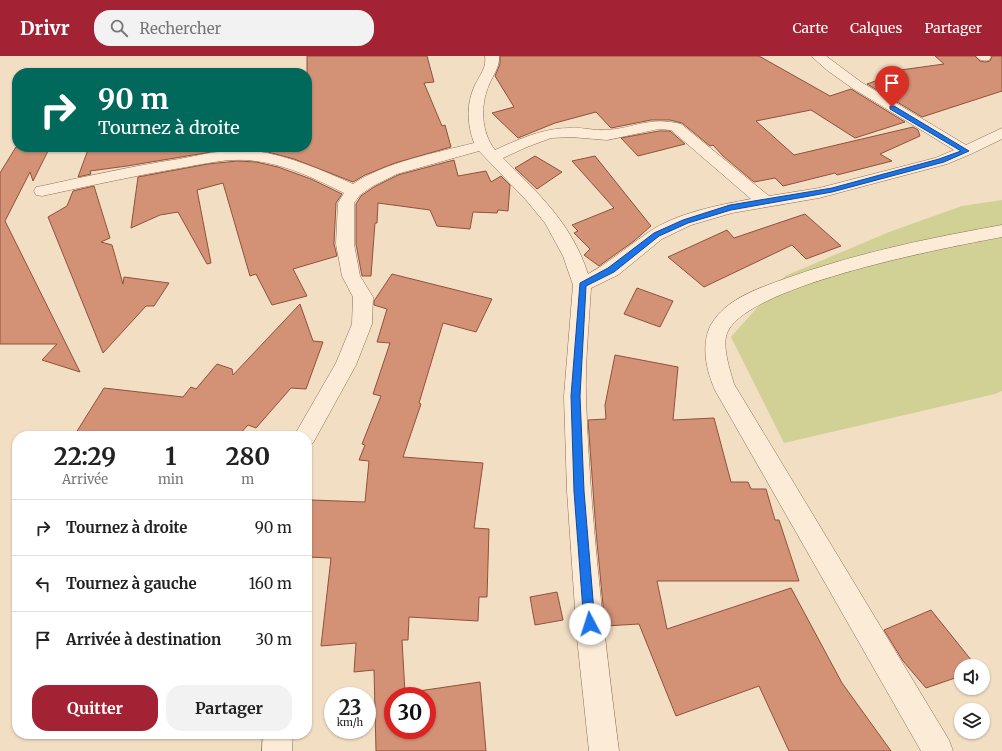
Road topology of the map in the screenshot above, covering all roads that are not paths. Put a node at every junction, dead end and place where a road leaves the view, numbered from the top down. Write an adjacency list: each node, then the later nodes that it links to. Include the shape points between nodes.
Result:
1 (492, 56): 4 (street, via 488,73 479,90 475,111 477,129)
2 (818, 56): 5 (street, via 834,71)
3 (1002, 133): 5 (street)
4 (488, 151): 7 (street, via 390,171); 8 (street, via 552,133 608,135 648,126 669,125 676,127); 10 (street, via 556,223 576,263)
5 (966, 151): 8 (street, via 941,161 819,193)
6 (42, 190): 7 (street, via 222,157 253,156 310,171)
7 (354, 191): 11 (street, via 346,203 344,244 350,276 363,297 362,324 345,365)
8 (764, 202): 10 (street, via 730,208 685,221 656,235 611,270)
9 (1002, 231): 15 (street, via 953,239 839,267 767,293 740,308 720,326 714,347 724,386)
10 (582, 285): 14 (street, via 575,396 579,491 591,638)
11 (308, 431)
12 (278, 739): 13 (street)
13 (277, 751)
14 (604, 751)
15 (938, 751)

